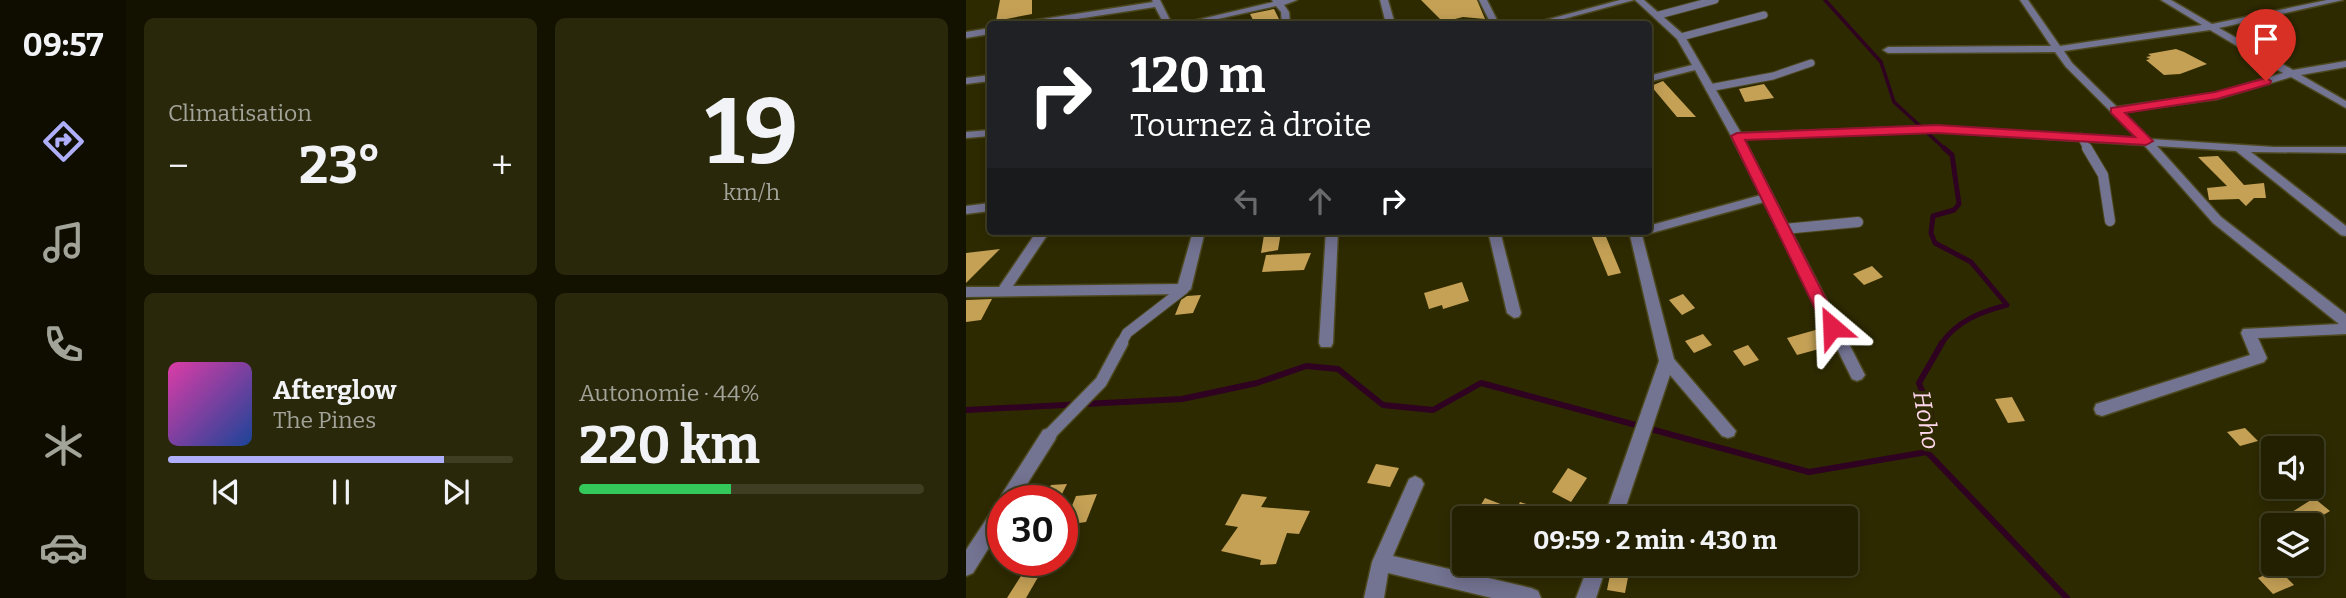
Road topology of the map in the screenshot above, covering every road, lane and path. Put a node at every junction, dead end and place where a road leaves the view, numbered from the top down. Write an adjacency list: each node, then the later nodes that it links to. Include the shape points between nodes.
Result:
1 (1293, 0): 11 (street)
2 (1384, 0): 18 (street)
3 (1483, 0): 19 (street)
4 (1630, 0): 20 (street)
5 (1639, 0): 12 (street)
6 (1715, 0): 12 (lane)
7 (2024, 0): 25 (street)
8 (2165, 0): 21 (street)
9 (2339, 0): 21 (street)
10 (1157, 2): 14 (street); 15 (street)
11 (1277, 2): 16 (street); 17 (street)
12 (1659, 15): 24 (street)
13 (1763, 15): 24 (lane)
14 (1047, 21)
15 (1166, 21)
16 (1198, 21)
17 (1286, 21)
18 (1390, 21)
19 (1494, 21)
20 (1557, 21)
21 (2210, 27): 25 (street); 30 (street)
22 (987, 31): 23 (street)
23 (966, 34)
24 (1681, 37): 29 (street)
25 (2056, 49): 26 (street); 36 (street)
26 (1888, 50)
27 (1811, 63): 34 (lane, via 1773,76)
28 (2346, 64): 30 (street)
29 (1696, 66): 32 (street); 34 (street)
30 (2290, 74): 35 (street); 36 (street, via 2217,96)
31 (987, 78): 33 (street)
32 (1652, 78)
33 (966, 81)
34 (1709, 88): 39 (street)
35 (2346, 105)
36 (2115, 110): 41 (street)
37 (987, 133): 38 (street)
38 (966, 135)
39 (1737, 136): 40 (street, via 1937,129); 44 (street)
40 (2081, 138): 41 (street); 47 (lane, via 2103,175)
41 (2146, 141): 42 (street); 61 (street, via 2217,220)
42 (2239, 148): 43 (street); 51 (street)
43 (2346, 150)
44 (1768, 197): 49 (street); 50 (street)
45 (987, 208): 46 (street)
46 (966, 210)
47 (2110, 221)
48 (1858, 222): 50 (lane)
49 (1652, 229)
50 (1784, 229): 64 (street)
51 (2346, 232)
52 (1041, 235): 58 (street)
53 (1198, 235): 57 (street)
54 (1332, 235): 62 (street)
55 (1495, 235): 60 (street)
56 (1643, 235): 63 (street)
57 (1184, 289): 58 (street); 67 (lane, via 1127,333 1101,382)
58 (1003, 291): 59 (street)
59 (966, 292)
60 (1514, 313)
61 (2345, 322): 65 (street, via 2249,333 2259,358)
62 (1326, 344)
63 (1667, 361): 66 (street); 70 (street)
64 (1857, 375)
65 (2102, 409)
66 (1728, 431)
67 (1049, 435): 69 (street)
68 (1415, 484): 72 (street)
69 (1017, 485)
70 (1618, 506)
71 (987, 534): 73 (street)
72 (1381, 562): 75 (street); 76 (street)
73 (966, 567)
74 (1594, 576): 77 (street)
75 (1374, 598)
76 (1531, 598)
77 (1586, 598)

